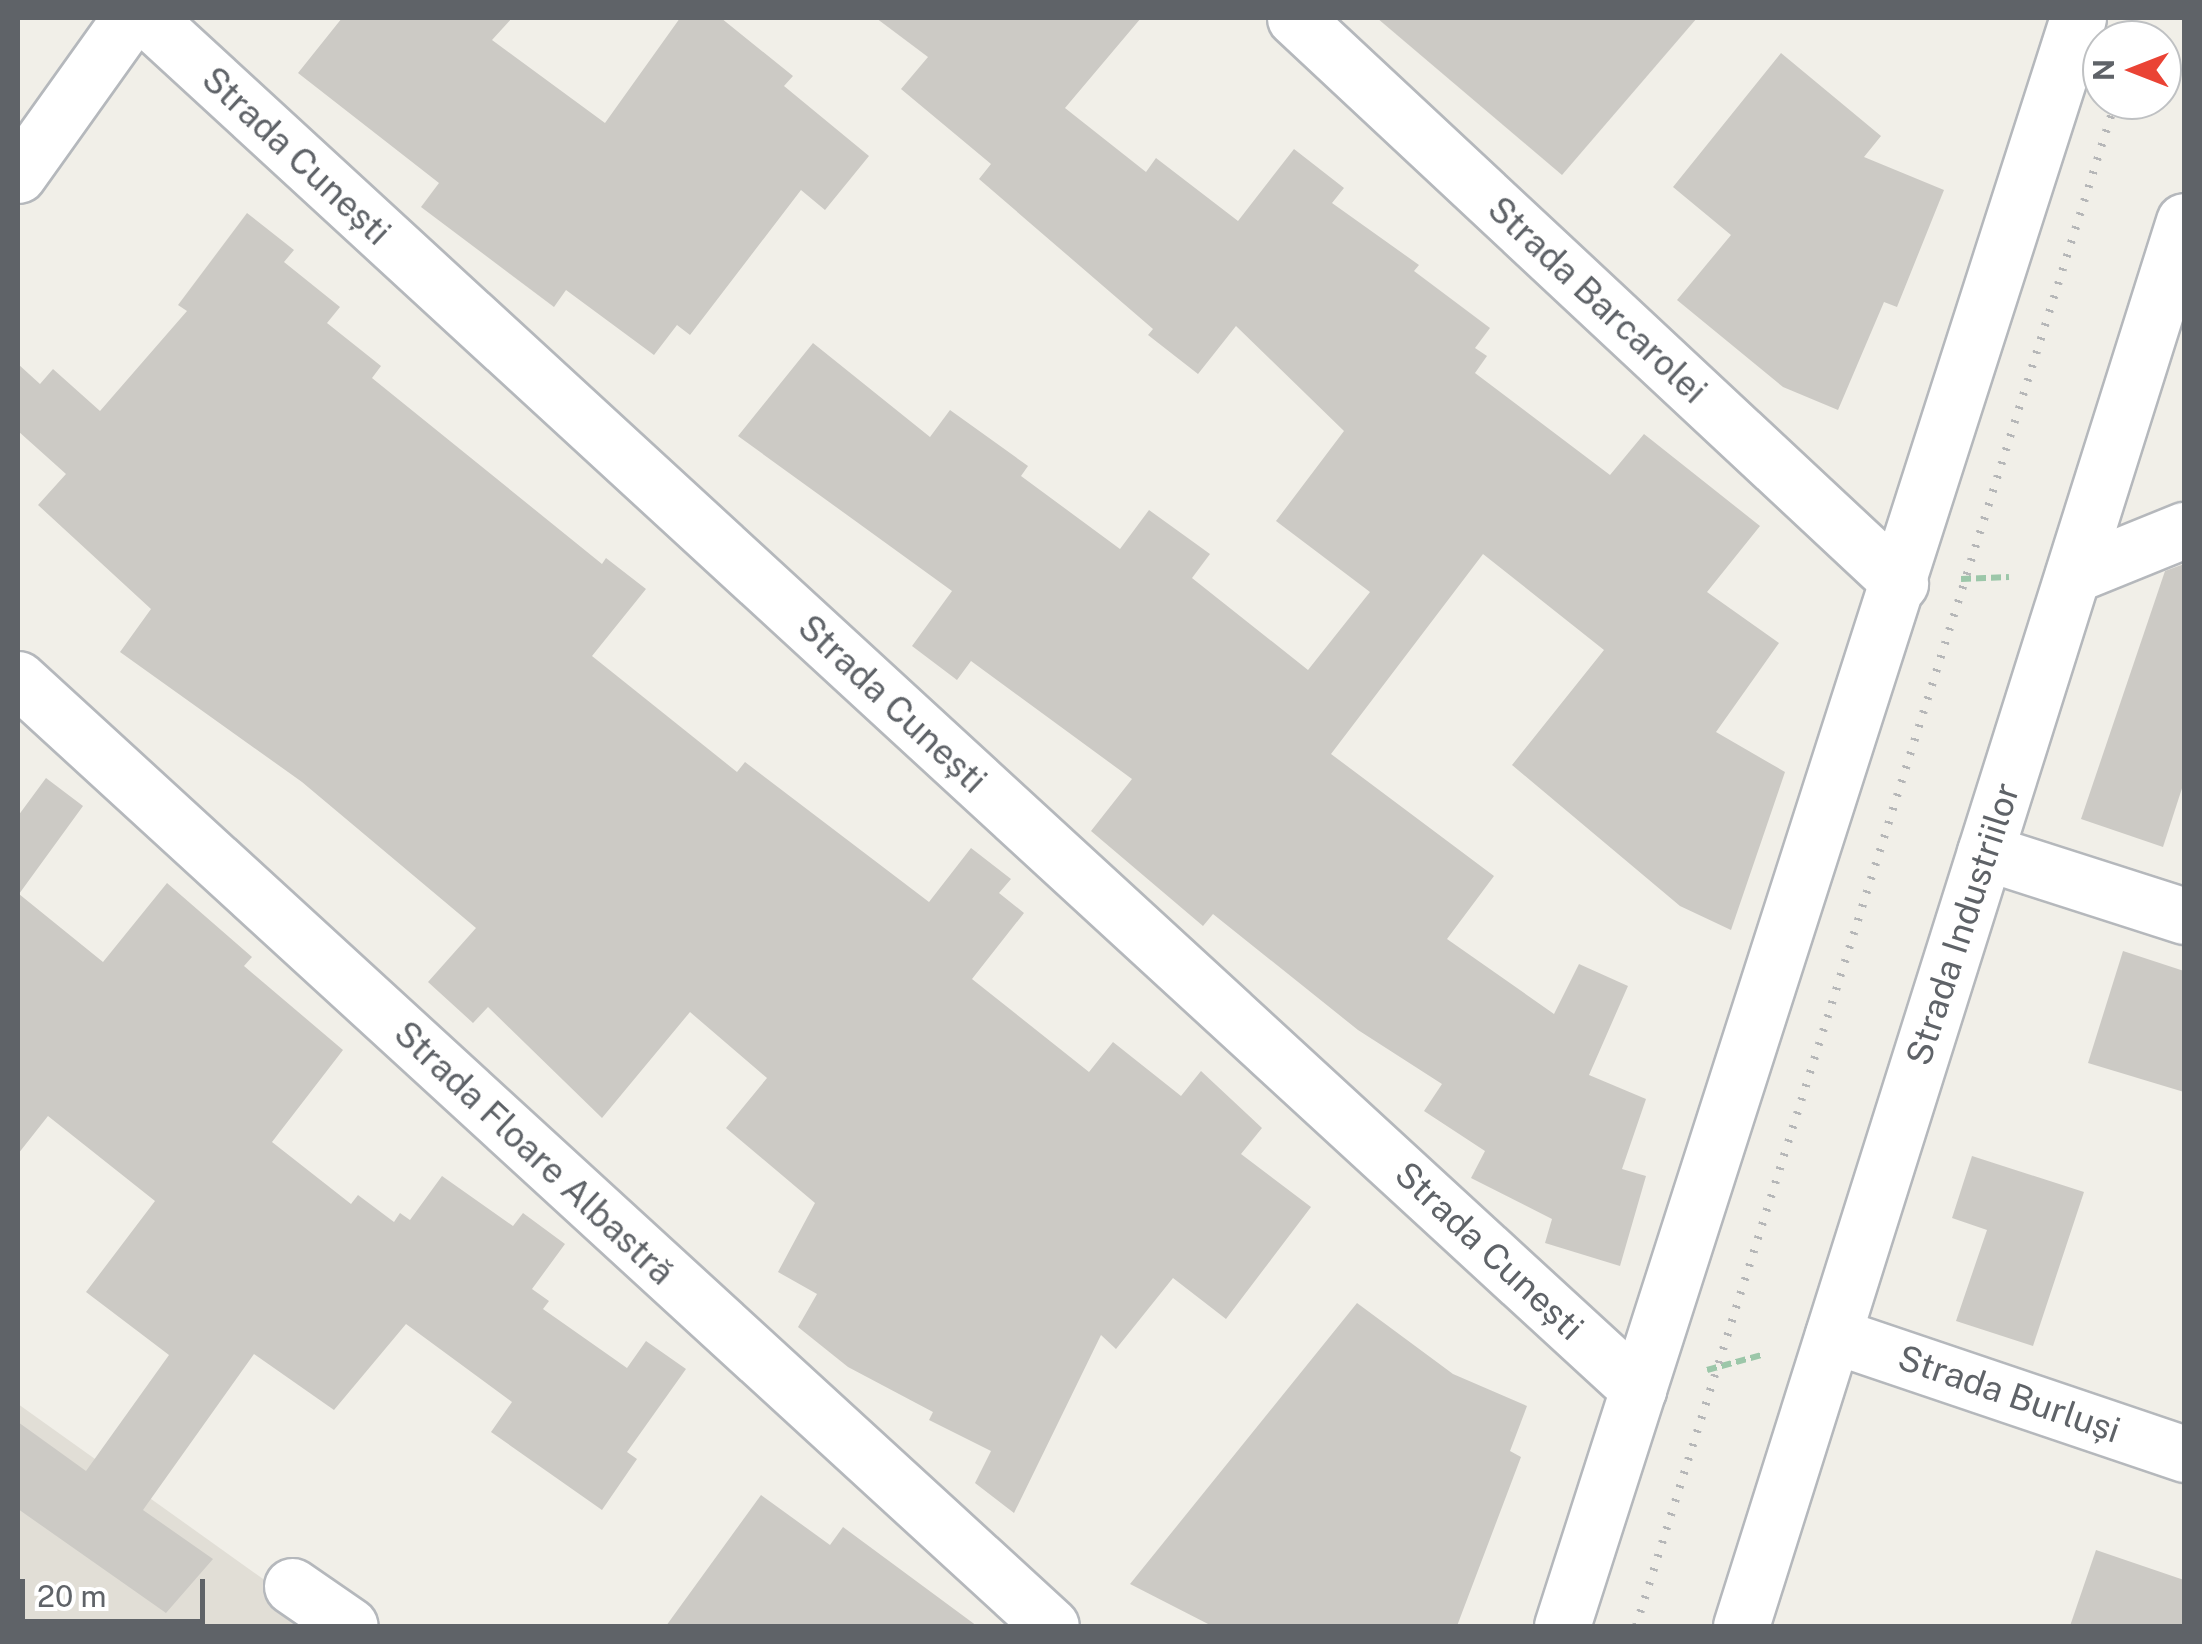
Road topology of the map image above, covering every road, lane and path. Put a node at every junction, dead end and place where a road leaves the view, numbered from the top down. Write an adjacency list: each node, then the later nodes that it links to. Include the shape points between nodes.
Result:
1 (130, 18): 5 (street)
2 (147, 18): 14 (street, Strada Cunești)
3 (1295, 18): 9 (street, Strada Barcarolei)
4 (2078, 18): 9 (street)
5 (18, 175)
6 (2183, 231): 8 (street, Strada Industriilor)
7 (2184, 530): 8 (street)
8 (2074, 575): 9 (path); 11 (street, Strada Industriilor)
9 (1900, 583): 14 (street)
10 (18, 679): 18 (street, Strada Floare Albastră)
11 (1985, 852): 12 (street); 13 (street, Strada Industriilor)
12 (2184, 916)
13 (1833, 1335): 14 (path); 15 (street, Strada Burluși); 20 (street, Strada Industriilor)
14 (1638, 1388): 19 (street)
15 (2184, 1454)
16 (292, 1586): 17 (street)
17 (350, 1626)
18 (1051, 1626)
19 (1562, 1626)
20 (1742, 1626)

